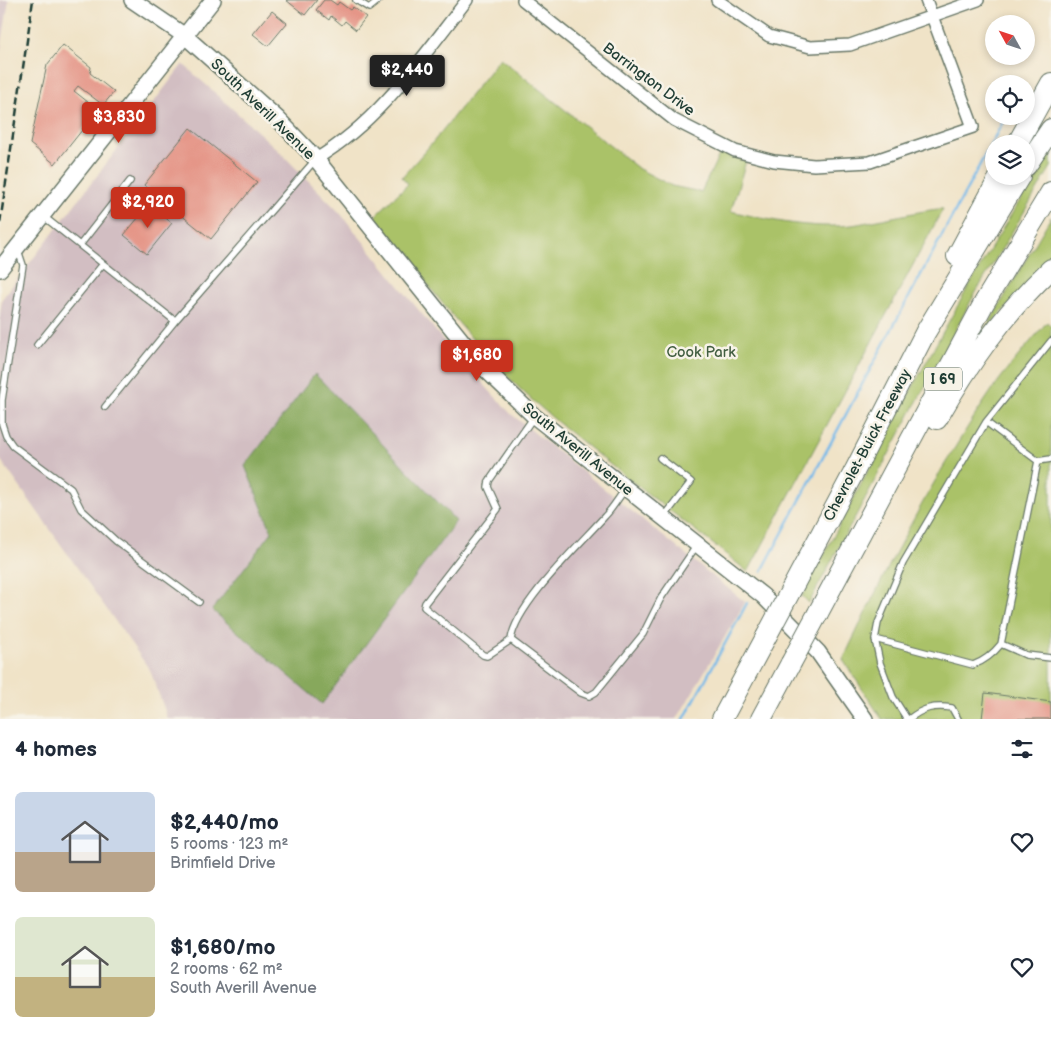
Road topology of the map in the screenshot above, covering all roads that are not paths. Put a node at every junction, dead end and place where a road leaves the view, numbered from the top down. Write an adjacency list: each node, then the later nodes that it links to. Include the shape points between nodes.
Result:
1 (132, 0): 11 (street, South Averill Avenue)
2 (213, 0): 11 (street)
3 (356, 0): 4 (lane, via 369,8)
4 (379, 0)
5 (467, 0): 16 (street, via 394,92 351,135)
6 (523, 0): 10 (street, Barrington Drive, via 674,120 735,151 774,161 814,165 870,162 973,127)
7 (717, 0): 10 (street, via 769,36 810,47 850,45)
8 (926, 0): 10 (street)
9 (978, 0): 10 (street)
10 (932, 16)
11 (185, 36): 16 (street, South Averill Avenue, via 277,118); 21 (street)
12 (1051, 83): 14 (highway)
13 (1051, 129): 15 (highway)
14 (1022, 135)
15 (1035, 153)
16 (316, 159): 27 (lane); 32 (street, South Averill Avenue, via 483,367)
17 (130, 181): 22 (lane)
18 (995, 185): 28 (highway, via 949,272)
19 (1015, 185): 28 (highway, Chevrolet-Buick Freeway / I 69)
20 (1051, 192): 40 (highway, I 69, via 977,316)
21 (43, 216): 22 (lane); 23 (street)
22 (80, 245): 24 (lane)
23 (17, 248): 25 (street); 41 (lane, via 23,265 2,400 2,424 6,436 13,446 71,489 81,508 116,541)
24 (103, 264): 27 (lane); 30 (lane)
25 (0, 269)
26 (1051, 269): 40 (highway, via 1014,305 974,357)
27 (175, 321): 31 (lane)
28 (925, 333): 46 (highway, Chevrolet-Buick Freeway / I 69, bridge)
29 (1051, 341): 33 (lane)
30 (37, 345)
31 (105, 408)
32 (534, 416): 37 (street, South Averill Avenue); 43 (lane, via 489,481 488,487 498,509 424,607 483,655 487,656)
33 (986, 422): 36 (lane); 42 (lane, via 903,563 878,623)
34 (660, 458): 38 (lane, via 691,482)
35 (1051, 459): 36 (lane)
36 (1038, 461): 44 (lane)
37 (626, 487): 38 (street, South Averill Avenue); 43 (lane, via 607,515 568,554 514,622)
38 (664, 517): 39 (street, South Averill Avenue)
39 (698, 543): 43 (lane, via 661,598 643,634 596,692 589,696); 48 (street, South Averill Avenue, via 762,596 806,639)
40 (841, 570): 47 (highway, I 69, bridge)
41 (199, 602)
42 (875, 639): 44 (lane, via 973,665 987,658); 49 (lane, via 893,697)
43 (511, 640)
44 (1001, 644): 45 (lane, via 1026,655)
45 (1051, 658)
46 (722, 719)
47 (761, 719)
48 (865, 719)
49 (908, 719): 50 (lane, via 922,709 937,706 952,708)
50 (958, 719)

